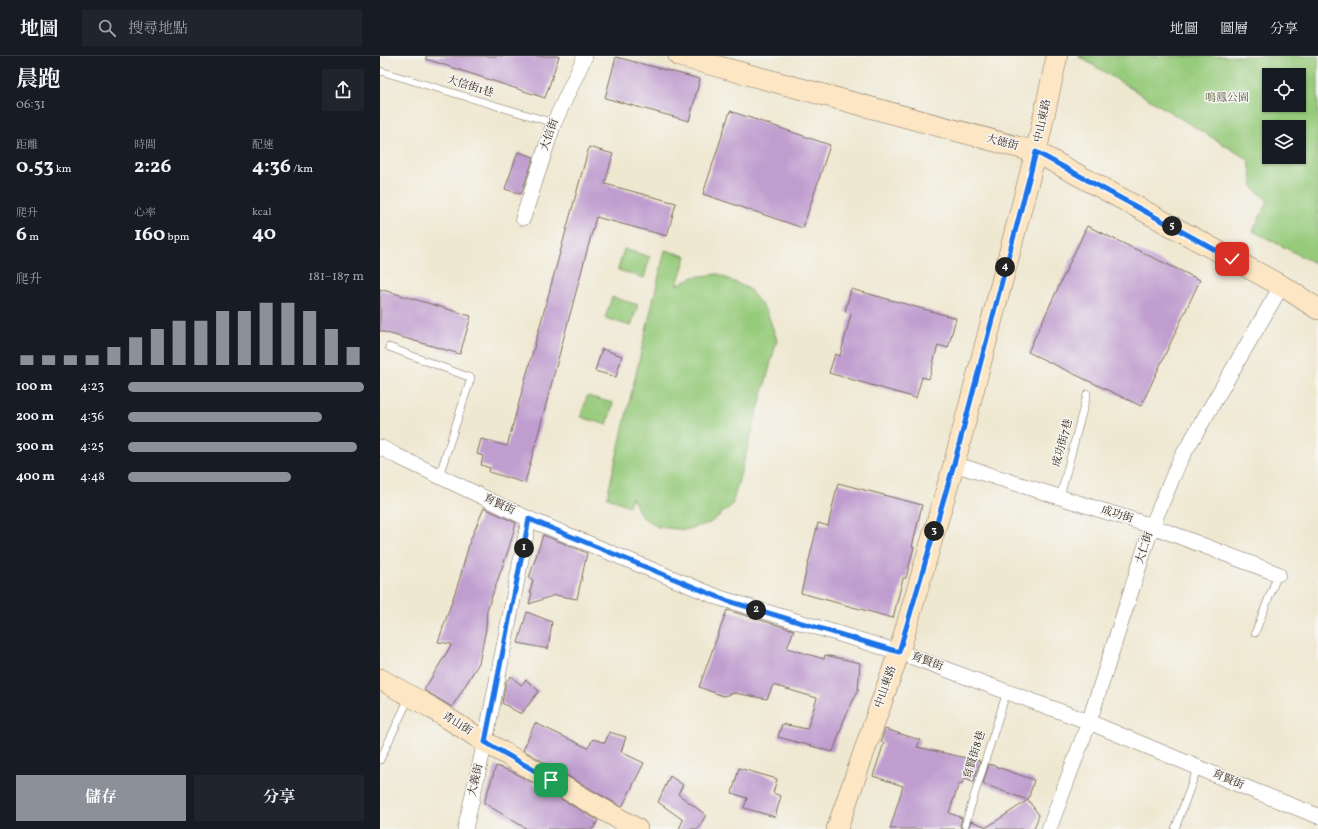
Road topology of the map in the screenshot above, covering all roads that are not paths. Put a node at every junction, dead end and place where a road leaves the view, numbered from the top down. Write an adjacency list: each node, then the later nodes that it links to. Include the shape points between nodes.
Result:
1 (585, 56): 5 (street, 大信街)
2 (679, 56): 6 (street, 大德街)
3 (1057, 56): 6 (street, 中山東路)
4 (380, 71): 5 (lane, 大信街1巷)
5 (554, 123): 7 (street, 大信街)
6 (1036, 152): 8 (street, 大德街); 13 (street, 中山東路)
7 (523, 218)
8 (1282, 285): 9 (street, 大德街); 17 (street, 大仁街, via 1180,460)
9 (1318, 309)
10 (389, 347): 14 (lane, via 471,378)
11 (1087, 394): 15 (lane, 成功街7巷)
12 (380, 446): 14 (street, 育賢街)
13 (954, 464): 15 (street, 成功街); 20 (street, 中山東路)
14 (439, 476): 16 (street, 育賢街)
15 (1060, 497): 17 (street, 成功街)
16 (529, 519): 20 (street, 育賢街, via 728,601); 25 (street, 大義街)
17 (1152, 526): 18 (street, 成功街); 24 (street, 大仁街)
18 (1278, 574): 19 (lane)
19 (1255, 633)
20 (899, 652): 22 (street, 育賢街); 32 (street, 中山東路)
21 (380, 679): 23 (street, 青山街)
22 (1007, 692): 24 (street, 育賢街); 29 (lane, 育賢街8巷)
23 (410, 696): 25 (street, 青山街); 26 (lane)
24 (1089, 722): 27 (street, 育賢街); 33 (street, 大仁街)
25 (485, 742): 30 (street, 青山街); 31 (street, 大義街)
26 (380, 760)
27 (1198, 767): 28 (street, 育賢街); 34 (lane)
28 (1318, 816)
29 (965, 825)
30 (632, 828)
31 (465, 829)
32 (837, 829)
33 (1049, 829)
34 (1175, 829)

